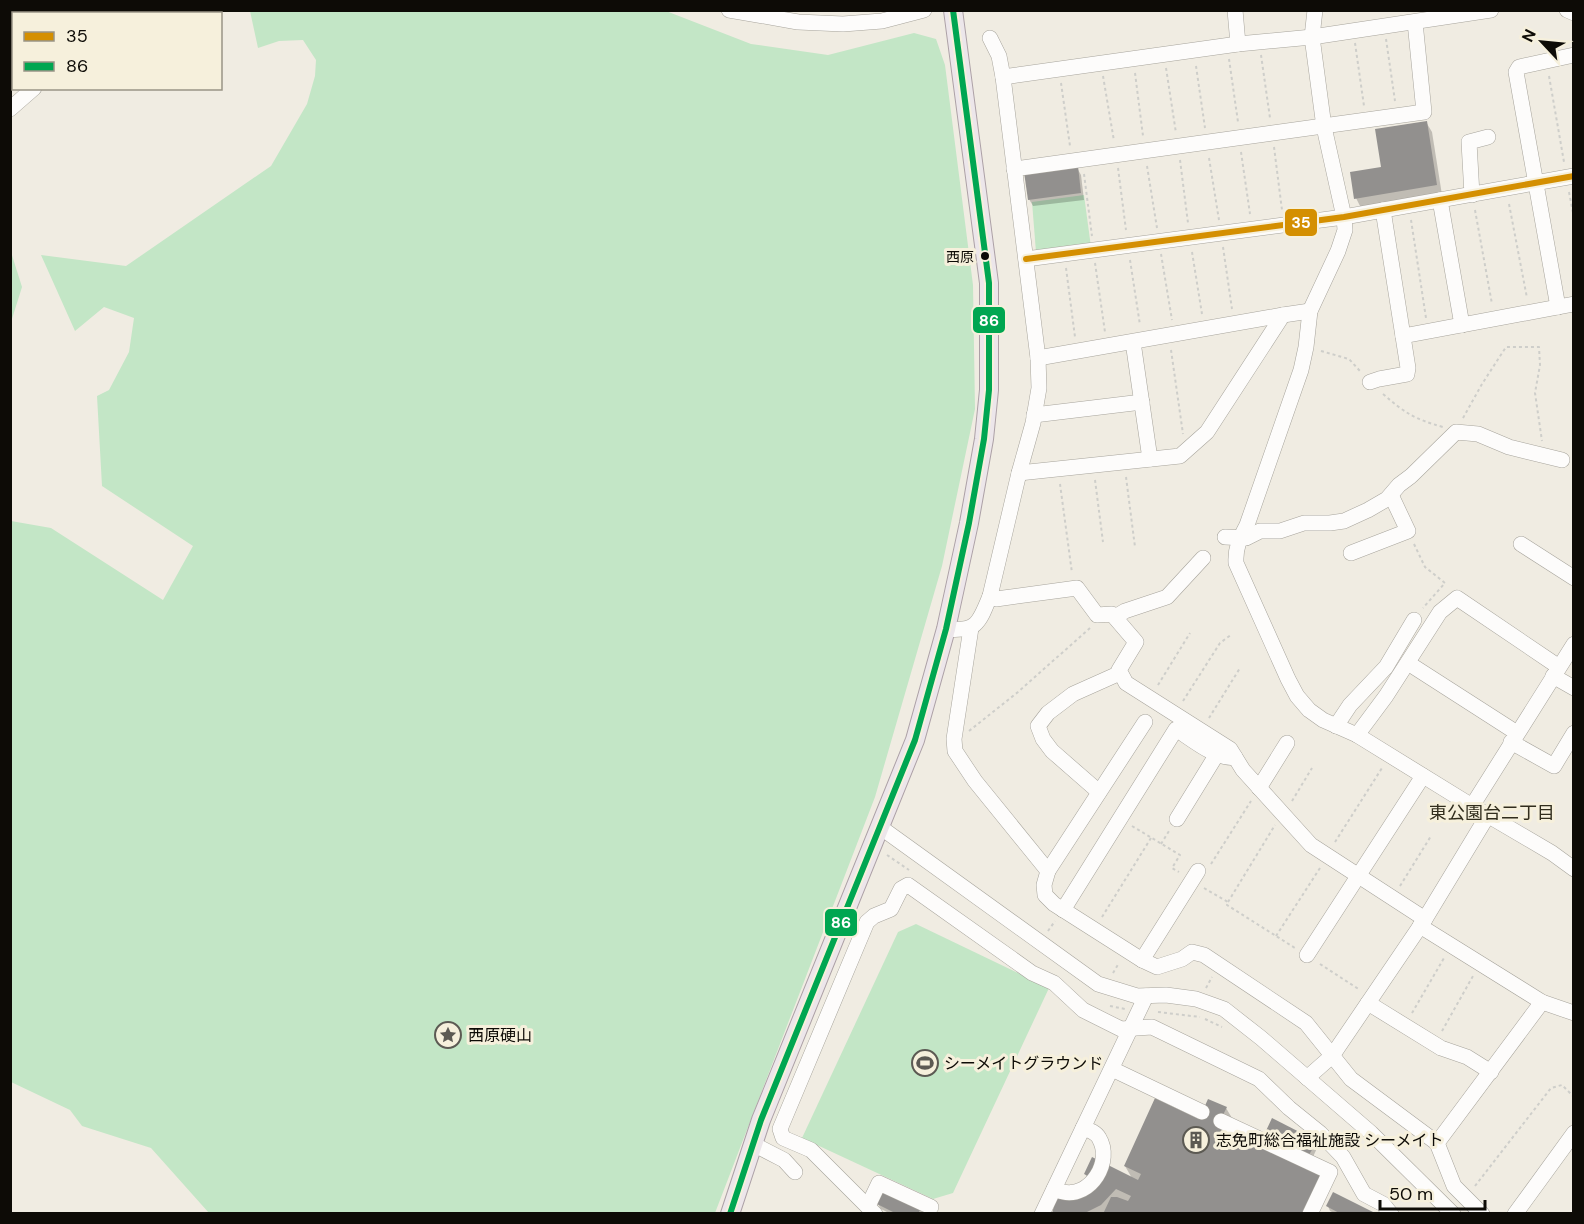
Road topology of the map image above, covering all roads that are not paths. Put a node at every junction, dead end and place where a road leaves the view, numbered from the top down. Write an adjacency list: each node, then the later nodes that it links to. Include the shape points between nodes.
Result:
1 (924, 10): 7 (street, via 882,21 843,24 798,22)
2 (953, 10): 51 (main road, via 989,283 989,378 984,439)
3 (1235, 10): 12 (street)
4 (1315, 10): 10 (street)
5 (1491, 10): 9 (street)
6 (1567, 10): 8 (street)
7 (733, 11)
8 (1574, 13)
9 (1415, 22): 10 (street); 17 (street, via 1424,112)
10 (1311, 37): 12 (street); 17 (street)
11 (990, 38): 14 (street)
12 (1233, 45): 14 (street)
13 (1574, 55): 21 (street, via 1519,67 1516,72)
14 (1003, 77): 19 (street)
15 (32, 90): 16 (street)
16 (10, 109)
17 (1324, 127): 19 (street); 25 (street)
18 (1488, 137): 22 (street, via 1468,142)
19 (1014, 169): 26 (street)
20 (1570, 177): 21 (street)
21 (1536, 184): 22 (street); 28 (street)
22 (1472, 195): 23 (street)
23 (1440, 200): 24 (street); 31 (street)
24 (1383, 210): 25 (street); 32 (street)
25 (1344, 217): 26 (street); 29 (street, via 1345,230 1338,251)
26 (1026, 259): 34 (street)
27 (1574, 304): 28 (street)
28 (1558, 308): 31 (street)
29 (1310, 311): 30 (street); 42 (street, via 1302,370 1246,525)
30 (1282, 315): 33 (street); 38 (street, via 1207,432 1180,456)
31 (1462, 325): 32 (street)
32 (1403, 336): 35 (street, via 1407,374)
33 (1138, 341): 34 (street); 36 (street)
34 (1038, 358): 37 (street, via 1039,388)
35 (1370, 382)
36 (1142, 402): 37 (street); 38 (street)
37 (1034, 415): 40 (street)
38 (1150, 459): 40 (street)
39 (1562, 460): 41 (street, via 1456,432)
40 (1019, 473): 47 (street)
41 (1390, 495): 42 (street, via 1344,521 1304,524); 44 (street, via 1408,531)
42 (1232, 538): 58 (street, via 1236,563 1297,696 1309,711)
43 (1521, 544): 46 (street)
44 (1351, 553)
45 (1203, 558): 48 (street, via 1167,597)
46 (1574, 578)
47 (990, 596): 48 (street, via 996,599 1077,588 1097,615); 50 (street)
48 (1110, 616): 55 (street, via 1137,642)
49 (1414, 620): 58 (street, via 1386,667)
50 (971, 628): 51 (street); 73 (street, via 955,751)
51 (946, 629): 71 (main road, via 915,740)
52 (1574, 644): 54 (street)
53 (1407, 663): 54 (street, via 1440,612 1457,598); 60 (street); 61 (street)
54 (1556, 671): 56 (street); 61 (street)
55 (1120, 673): 64 (street, via 1126,683 1230,749); 67 (street, via 1072,694 1038,726 1052,751)
56 (1574, 688)
57 (1145, 722): 67 (street)
58 (1336, 726): 60 (street)
59 (1574, 733): 61 (street, via 1554,766)
60 (1357, 735): 65 (street)
61 (1514, 737): 68 (street)
62 (1287, 743): 66 (street)
63 (1217, 754): 64 (street); 70 (street); 76 (street, via 1176,729)
64 (1234, 757): 66 (street)
65 (1423, 776): 68 (street); 75 (street)
66 (1259, 788): 75 (street, via 1311,845)
67 (1099, 792): 73 (street)
68 (1472, 806): 69 (street)
69 (1488, 815): 72 (street); 77 (street)
70 (1177, 819)
71 (880, 827): 80 (street, via 1098,984); 82 (main road)
72 (1574, 869)
73 (1048, 871): 76 (street, via 1045,895)
74 (1200, 872): 79 (street)
75 (1358, 877): 77 (street); 78 (street)
76 (1063, 910): 79 (street)
77 (1423, 923): 81 (street); 83 (street)
78 (1307, 955)
79 (1142, 960): 87 (street, via 1157,967 1192,952 1204,955 1306,1023)
80 (1146, 996): 86 (street); 90 (street, via 1196,999 1224,1010)
81 (1370, 1001): 87 (street); 88 (street, via 1435,1044)
82 (809, 1002): 85 (street); 96 (main road)
83 (1540, 1005): 84 (street); 88 (street)
84 (1574, 1013)
85 (836, 1015)
86 (1131, 1028): 89 (street); 100 (street, via 1121,1029 1083,1010 1054,983 1032,973 908,885 901,889 891,909 867,922 780,1129 783,1138 811,1150); 104 (street, via 1152,1027 1259,1079 1320,1133 1343,1157 1364,1194 1383,1204)
87 (1332, 1056): 90 (street); 95 (street, via 1360,1087)
88 (1494, 1067): 95 (street)
89 (1112, 1069): 91 (street); 93 (street)
90 (1307, 1078): 105 (street, via 1371,1133)
91 (1202, 1112)
92 (1221, 1121): 103 (street, via 1330,1172)
93 (1083, 1128): 98 (street); 98 (street, via 1099,1137 1104,1154 1100,1170 1083,1189 1064,1193)
94 (1574, 1133): 107 (street)
95 (1440, 1139): 106 (street, via 1454,1185)
96 (753, 1144): 97 (street, via 784,1160); 101 (main road)
97 (795, 1172)
98 (1054, 1189): 102 (street)
99 (931, 1207): 100 (street, via 879,1183)
100 (871, 1210)
101 (730, 1214)
102 (1042, 1214)
103 (1310, 1214)
104 (1391, 1214)
105 (1453, 1214)
106 (1482, 1214)
107 (1515, 1214)

